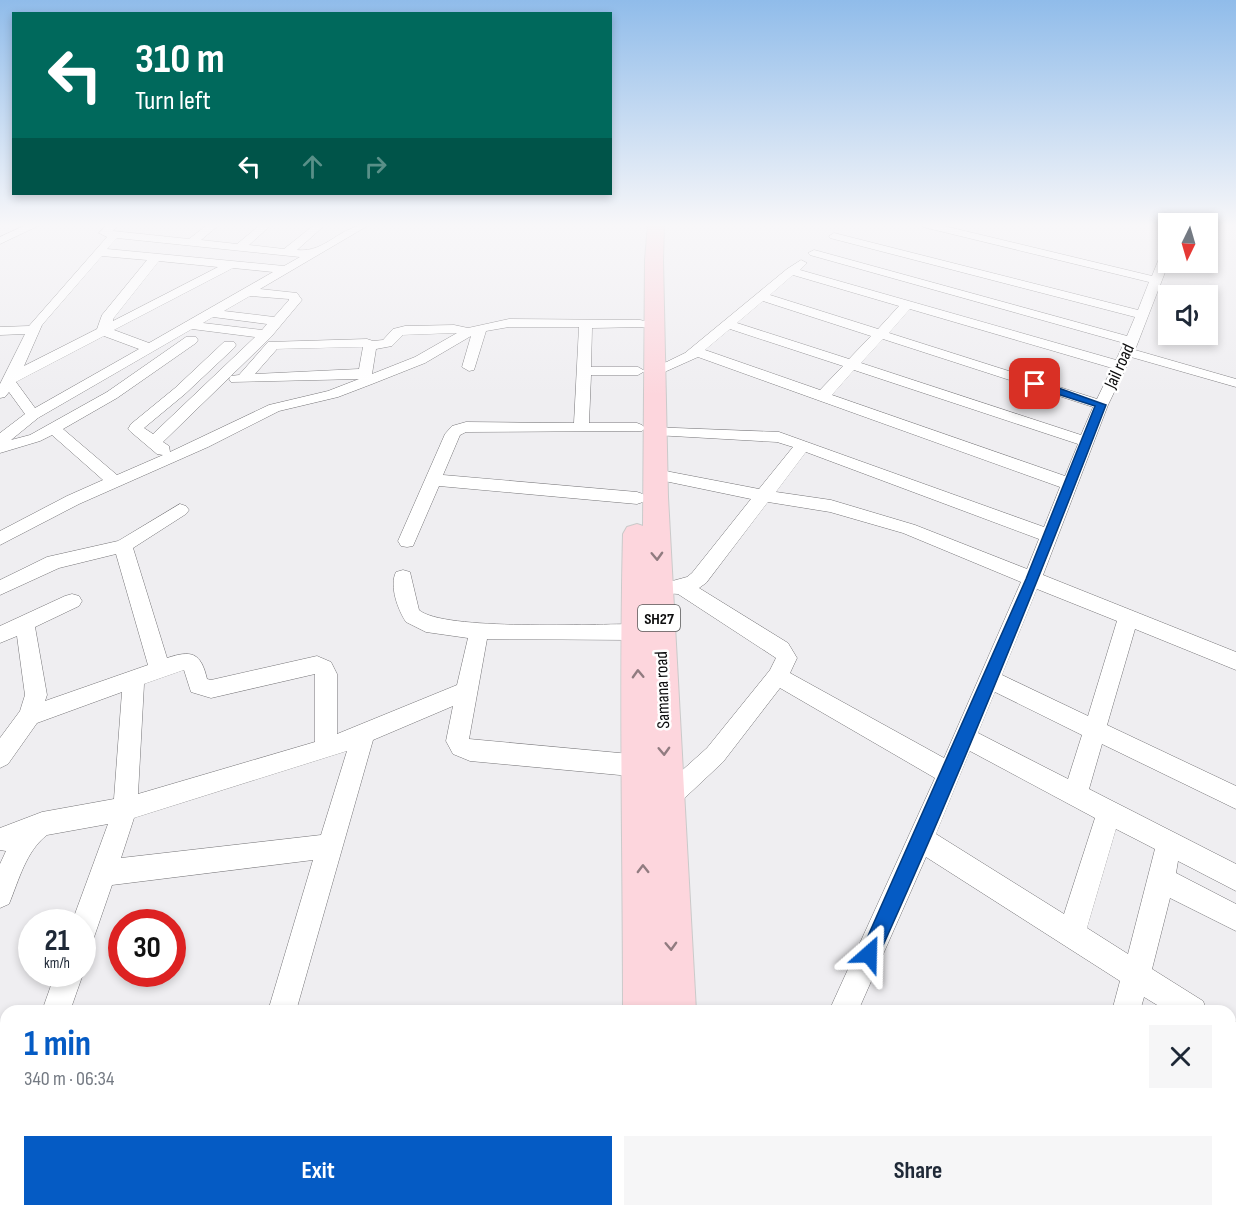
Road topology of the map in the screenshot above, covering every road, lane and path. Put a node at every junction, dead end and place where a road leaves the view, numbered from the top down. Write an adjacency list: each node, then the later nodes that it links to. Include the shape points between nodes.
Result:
1 (73, 282): 24 (street)
2 (136, 282): 27 (street, via 107,318)
3 (198, 282): 27 (street)
4 (266, 282): 12 (street)
5 (642, 282): 21 (main road, Samana road / SH27)
6 (653, 282): 41 (main road, Samana road / SH27)
7 (778, 282): 13 (street)
8 (828, 282): 15 (street)
9 (904, 282): 37 (street)
10 (1012, 282): 18 (street)
11 (1154, 282): 18 (street, Jail road)
12 (248, 292): 14 (street); 16 (street, via 296,297)
13 (761, 296): 22 (street); 29 (street)
14 (228, 304): 16 (street); 17 (street)
15 (908, 305): 29 (street); 37 (street)
16 (288, 309): 19 (street)
17 (211, 313): 19 (street); 23 (street)
18 (1141, 315): 37 (street, Jail road)
19 (278, 321): 28 (street)
20 (586, 324): 21 (street); 25 (street, via 509,323); 40 (street)
21 (640, 324): 41 (main road, Samana road / SH27)
22 (728, 324): 36 (street); 38 (street)
23 (190, 325): 28 (street); 30 (street)
24 (32, 330): 26 (street); 46 (street)
25 (475, 330): 33 (street, via 401,331 387,343); 39 (street); 42 (street, via 420,360)
26 (0, 331)
27 (103, 331): 35 (street); 46 (street)
28 (266, 334): 34 (street)
29 (882, 334): 38 (street); 48 (street)
30 (169, 337): 31 (street); 35 (street)
31 (200, 341): 32 (street); 50 (street)
32 (229, 345): 34 (street); 55 (street, via 138,424 136,429)
33 (370, 345): 42 (street); 43 (street, via 276,344)
34 (254, 347): 44 (street)
35 (150, 348): 49 (street)
36 (695, 351): 41 (street, via 681,361); 47 (street)
37 (1126, 353): 45 (street); 48 (street, Jail road)
38 (853, 365): 47 (street); 54 (street)
39 (469, 367)
40 (584, 371): 41 (street); 51 (street)
41 (647, 371): 52 (main road, Samana road / SH27)
42 (366, 377): 43 (street); 58 (street, via 333,394 274,408)
43 (243, 379): 44 (street)
44 (220, 380): 55 (street)
45 (1236, 383)
46 (7, 385): 49 (street)
47 (823, 396): 61 (street)
48 (1101, 405): 54 (street, Jail road)
49 (33, 415): 53 (street)
50 (52, 428): 57 (street, via 27,441); 60 (street)
51 (581, 428): 52 (street); 59 (street, via 461,428 453,434)
52 (646, 429): 56 (street, via 762,435); 62 (main road, Samana road / SH27)
53 (0, 441)
54 (1087, 442): 61 (street, Jail road)
55 (153, 443): 58 (street)
56 (803, 445): 63 (street); 65 (street)
57 (0, 448)
58 (172, 457): 60 (street)
59 (434, 480): 62 (street); 67 (street)
60 (115, 482): 66 (street)
61 (1070, 484): 65 (street, Jail road)
62 (646, 486): 63 (street); 72 (main road, Samana road / SH27, one-way to 72); 77 (main road, Samana road / SH27)
63 (763, 496): 70 (street, via 867,515); 72 (street, via 699,578)
64 (180, 510): 68 (street)
65 (1050, 536): 70 (street, Jail road)
66 (0, 539)
67 (408, 541)
68 (123, 546): 71 (street, via 54,562); 80 (street)
69 (403, 577): 76 (street, via 409,610 420,622)
70 (1032, 579): 74 (street); 83 (street, Jail road)
71 (0, 588)
72 (670, 588): 81 (street, via 781,649 787,658); 95 (main road, Samana road / SH27, one-way to 95)
73 (72, 601): 75 (street)
74 (1128, 618): 79 (street); 86 (street)
75 (25, 624): 78 (street); 85 (street, via 36,695)
76 (479, 631): 77 (street); 84 (street)
77 (636, 632): 91 (main road, Samana road / SH27, one-way to 77)
78 (0, 635)
79 (1236, 661)
80 (160, 669): 82 (street); 89 (street, via 189,662 199,686 211,689 304,667 324,668)
81 (777, 676): 92 (street); 95 (street, via 715,755)
82 (134, 679): 85 (street); 96 (street)
83 (989, 679): 86 (street); 88 (street, Jail road)
84 (467, 691): 87 (street); 91 (street, via 457,741 470,751)
85 (29, 716): 90 (street)
86 (1094, 729): 93 (street); 94 (street)
87 (363, 735): 89 (street); 102 (street)
88 (964, 737): 92 (street, Jail road); 93 (street)
89 (326, 748): 96 (street)
90 (0, 757)
91 (641, 766): 114 (main road, Samana road / SH27, one-way to 91)
92 (949, 772): 100 (street, Jail road)
93 (1076, 795): 97 (street)
94 (1236, 798)
95 (666, 800): 115 (main road, Samana road / SH27, one-way to 115)
96 (125, 809): 98 (street, via 42,824); 103 (street)
97 (1109, 812): 101 (street); 109 (street)
98 (32, 830): 99 (street); 106 (street)
99 (4, 839)
100 (920, 839): 109 (street); 116 (street, Jail road)
101 (1168, 843): 104 (street); 105 (street)
102 (330, 846): 103 (street); 113 (street)
103 (103, 873): 107 (street)
104 (1236, 878)
105 (1162, 880): 108 (street); 110 (street)
106 (0, 895)
107 (90, 909)
108 (1236, 918)
109 (1071, 936): 110 (street)
110 (1135, 975): 117 (street); 118 (street)
111 (64, 987): 112 (street)
112 (58, 1005)
113 (284, 1005)
114 (645, 1005)
115 (674, 1005)
116 (846, 1005)
117 (1128, 1005)
118 (1183, 1005)

